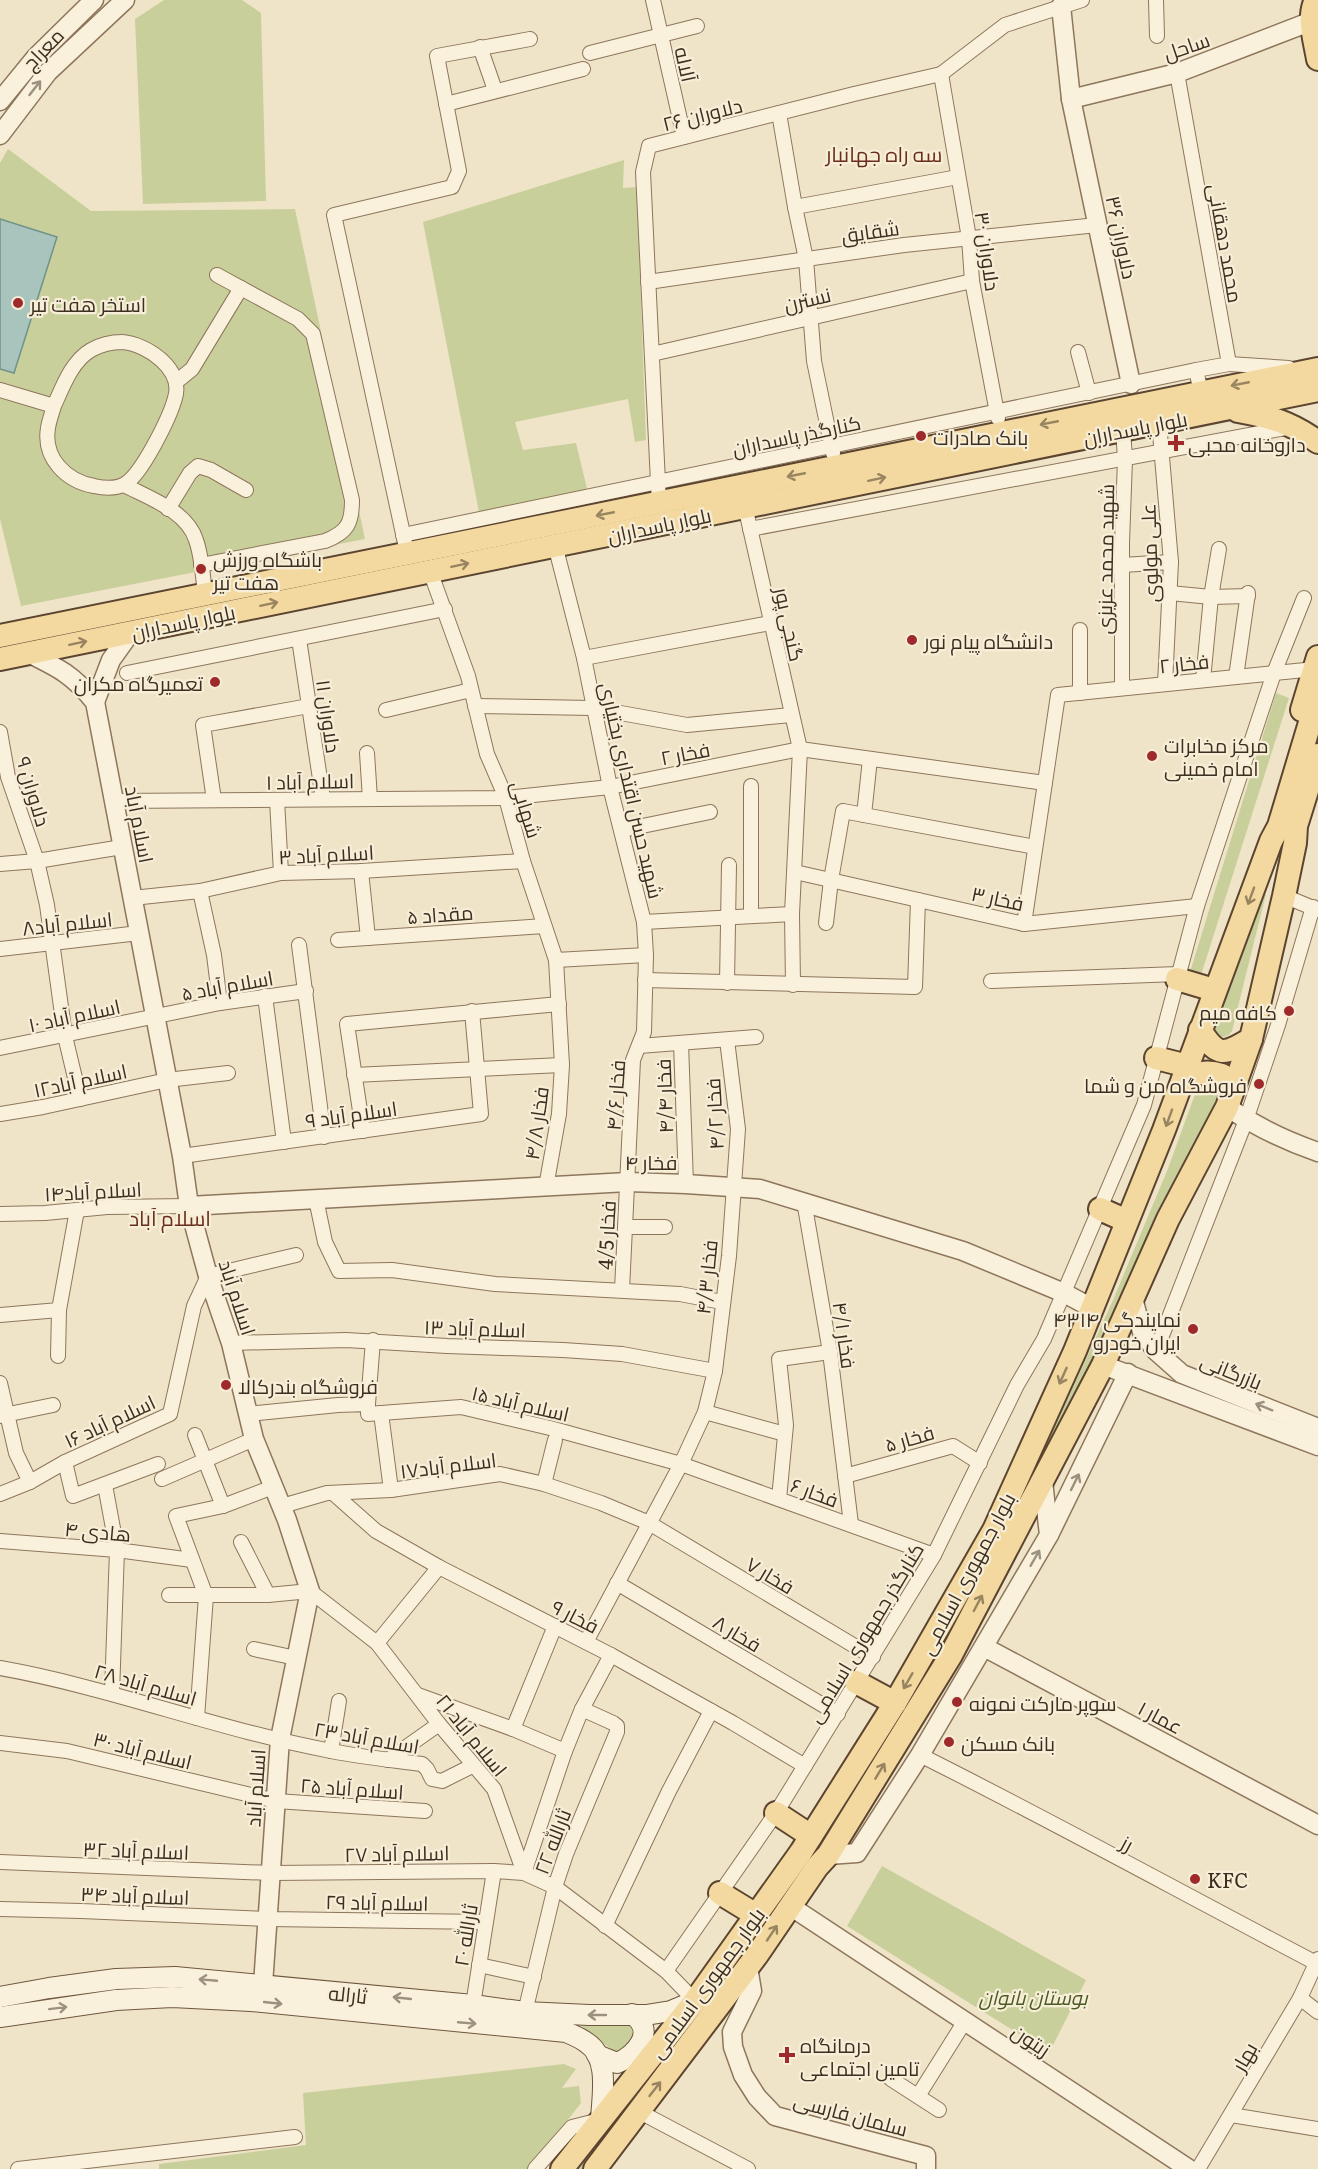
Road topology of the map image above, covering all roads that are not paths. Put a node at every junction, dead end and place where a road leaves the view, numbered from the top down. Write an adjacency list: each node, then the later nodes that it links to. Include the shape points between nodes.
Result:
1 (94, 0): 20 (street, معراج, via 36,57)
2 (125, 0): 23 (street, معراج, one-way to 2, via 48,72)
3 (652, 0): 9 (street, آلاله)
4 (1082, 0): 6 (street, دلاوران ۲۶)
5 (1156, 0): 10 (street)
6 (1061, 6): 17 (street, دلاوران ۲۶, via 1005,25); 19 (street, دلاوران ۳۶)
7 (1316, 6): 14 (main road); 16 (street, ساحل)
8 (697, 26): 9 (street)
9 (660, 34): 13 (street); 24 (street, آلاله)
10 (1157, 36)
11 (530, 39): 12 (street)
12 (480, 47): 18 (street); 21 (street, via 437,56)
13 (590, 53)
14 (1318, 59)
15 (583, 69): 18 (street)
16 (1177, 73): 19 (street, ساحل); 37 (street, محمد دهقانی)
17 (941, 74): 22 (street, دلاوران ۲۶); 25 (street, دلاوران ۳۰)
18 (495, 90): 21 (street)
19 (1071, 99): 27 (street, دلاوران ۳۶)
20 (0, 100)
21 (446, 104): 60 (street, via 459,171 452,187 334,215)
22 (779, 113): 24 (street, دلاوران ۲۶); 26 (street)
23 (0, 135)
24 (684, 137): 32 (street, دلاوران ۲۶, via 649,146 643,172)
25 (958, 177): 26 (street); 28 (street, دلاوران ۳۰)
26 (795, 207): 29 (street)
27 (1097, 225): 28 (street, شقایق); 41 (street, دلاوران ۳۶)
28 (969, 238): 29 (street, شقایق); 31 (street, دلاوران ۳۰)
29 (806, 259): 32 (street, شقایق); 34 (street)
30 (217, 275): 33 (street)
31 (972, 281): 34 (street, نسترن); 46 (street, دلاوران ۳۰)
32 (648, 282): 36 (street, دلاوران ۲۶)
33 (241, 288): 39 (street, via 192,369); 64 (street, via 298,319 313,334 352,500 352,516 338,536 325,541)
34 (810, 317): 36 (street, نسترن); 52 (street, via 814,361)
35 (1078, 352): 43 (street)
36 (652, 354): 56 (street, دلاوران ۲۶)
37 (1229, 364): 38 (street); 40 (street)
38 (1317, 373): 40 (main road, بلوار پاسداران, one-way to 40); 45 (main road, بلوار پاسداران)
39 (176, 381): 44 (street, via 170,367 150,352 122,342 106,344 90,350 77,362); 54 (street, via 171,412 144,462)
40 (1199, 381): 41 (street); 46 (main road, بلوار پاسداران, one-way to 46)
41 (1131, 384): 43 (street)
42 (0, 390): 44 (street)
43 (1089, 393): 46 (street)
44 (54, 406): 54 (street, via 48,445 66,475 94,486)
45 (1224, 409): 47 (main road, بلوار پاسداران); 48 (main road)
46 (999, 422): 52 (main road, بلوار پاسداران)
47 (1159, 422): 49 (main road, بلوار پاسداران); 51 (street, علی مولوی)
48 (1296, 426): 50 (main road); 51 (street)
49 (1123, 429): 53 (street, شهید محمد عزیزی); 57 (main road, بلوار پاسداران, one-way to 49)
50 (1318, 442)
51 (1162, 452): 53 (street); 63 (street, علی مولوی)
52 (833, 457): 56 (main road, بلوار پاسداران)
53 (1125, 459): 59 (street); 65 (street, شهید محمد عزیزی)
54 (124, 485): 58 (street)
55 (246, 490): 58 (street, via 198,466)
56 (658, 493): 60 (main road, بلوار پاسداران)
57 (745, 506): 59 (street, گنجی پور); 61 (main road, بلوار پاسداران)
58 (168, 509): 64 (street, via 192,531)
59 (750, 529): 72 (street, گنجی پور)
60 (405, 544): 68 (main road, بلوار پاسداران)
61 (555, 545): 66 (main road, بلوار پاسداران, one-way to 61); 78 (street, شهید حسن اقتداری بختیاری)
62 (1219, 549): 69 (street)
63 (1171, 562): 65 (street); 67 (street, علی مولوی)
64 (201, 565): 68 (street)
65 (1122, 565): 86 (street, شهید محمد عزیزی)
66 (430, 571): 71 (street, شهابی); 74 (main road, بلوار پاسداران, one-way to 66)
67 (1170, 593): 69 (street); 85 (street, علی مولوی)
68 (206, 595): 75 (main road, بلوار پاسداران)
69 (1211, 597): 83 (street, via 1248,594); 84 (street)
70 (1304, 598): 82 (street, کنارگذر جمهوری اسلامی)
71 (445, 609): 76 (street); 87 (street, شهابی)
72 (770, 623): 78 (street); 95 (street, گنجی پور)
73 (1080, 630): 88 (street)
74 (131, 632): 77 (main road, بلوار پاسداران, one-way to 74); 90 (street, via 111,660)
75 (0, 636)
76 (299, 639): 81 (street); 91 (street, دلاوران ۱۱)
77 (28, 653): 79 (main road, بلوار پاسداران); 90 (street, via 78,681)
78 (584, 658): 93 (street, شهید حسن اقتداری بختیاری)
79 (0, 659)
80 (1316, 663): 82 (street, فخار ۲); 114 (main road, via 1274,806)
81 (127, 673)
82 (1274, 673): 83 (street, فخار ۲); 130 (street, کنارگذر جمهوری اسلامی)
83 (1236, 677): 84 (street, فخار ۲)
84 (1203, 680): 85 (street, فخار ۲)
85 (1165, 684): 86 (street, فخار ۲)
86 (1122, 688): 88 (street, فخار ۲)
87 (471, 690): 92 (street, شهابی); 94 (street)
88 (1080, 693): 101 (street, فخار ۲, via 1058,695)
89 (1318, 696): 114 (main road)
90 (95, 702): 110 (street, اسلام آباد)
91 (309, 706): 106 (street, دلاوران ۱۱); 108 (street, via 203,725)
92 (475, 706): 93 (street); 105 (street, شهابی, via 487,754)
93 (593, 708): 95 (street, via 687,725); 103 (street, شهید حسن اقتداری بختیاری)
94 (387, 710)
95 (791, 715): 97 (street, گنجی پور)
96 (0, 732): 118 (street, دلاوران ۹, via 8,777)
97 (800, 749): 100 (street, فخار ۲); 103 (street, فخار ۲); 123 (street, گنجی پور)
98 (367, 753): 107 (street)
99 (1318, 755): 115 (main road, بلوار جمهوری اسلامی, via 1296,826)
100 (870, 759): 101 (street, فخار ۲); 112 (street)
101 (1045, 783): 117 (street)
102 (751, 786): 133 (street)
103 (610, 787): 105 (street, فخار ۲); 113 (street, شهید حسن اقتداری بختیاری)
104 (1318, 789): 115 (main road, via 1307,826)
105 (506, 798): 107 (street, اسلام آباد ۱); 119 (street, شهابی)
106 (323, 799): 107 (street, اسلام آباد ۱); 109 (street, اسلام آباد ۱)
107 (370, 799)
108 (213, 800): 109 (street, اسلام آباد ۱); 110 (street, اسلام آباد ۱)
109 (278, 800): 124 (street)
110 (113, 801): 116 (street, اسلام آباد)
111 (710, 812): 113 (street)
112 (864, 815): 117 (street); 125 (street, via 843,811)
113 (623, 830): 135 (street, شهید حسن اقتداری بختیاری)
114 (1271, 841): 152 (main road, بلوار جمهوری اسلامی, one-way to 152)
115 (1295, 843): 127 (main road, بلوار جمهوری اسلامی)
116 (122, 847): 118 (street); 128 (street, اسلام آباد)
117 (1035, 847): 137 (street)
118 (37, 861): 120 (street); 142 (street, دلاوران ۹)
119 (523, 861): 122 (street, اسلام آباد ۳); 138 (street, شهابی)
120 (0, 864)
121 (729, 865): 134 (street)
122 (361, 871): 124 (street, اسلام آباد ۳); 140 (street)
123 (795, 872): 125 (street, فخار ۳); 132 (street, گنجی پور)
124 (281, 873): 126 (street, اسلام آباد ۳)
125 (831, 880): 129 (street, فخار ۳); 136 (street)
126 (200, 891): 128 (street, اسلام آباد ۳); 155 (street)
127 (1284, 896): 131 (street); 162 (main road, بلوار جمهوری اسلامی)
128 (132, 898): 139 (street, اسلام آباد)
129 (918, 900): 137 (street, فخار ۳); 151 (street, via 915,987)
130 (1197, 906): 137 (street, فخار ۳); 147 (street, کنارگذر جمهوری اسلامی)
131 (1315, 908): 175 (street, via 1278,1025)
132 (792, 914): 133 (street); 151 (street, گنجی پور)
133 (751, 916): 134 (street)
134 (728, 917): 135 (street); 150 (street)
135 (644, 922): 145 (street, شهید حسن اقتداری بختیاری)
136 (826, 923)
137 (1024, 924)
138 (544, 926): 140 (street, مقداد ۵); 146 (street, شهابی)
139 (139, 933): 142 (street, اسلام آباد۸); 158 (street, اسلام آباد)
140 (368, 938): 141 (street, مقداد ۵)
141 (338, 940)
142 (52, 943): 144 (street, اسلام آباد۸); 160 (street, دلاوران ۹)
143 (299, 945): 153 (street)
144 (0, 949)
145 (645, 955): 146 (street); 148 (street, شهید حسن اقتداری بختیاری)
146 (556, 960): 156 (street, شهابی)
147 (1178, 977): 149 (street); 152 (main road); 167 (street, کنارگذر جمهوری اسلامی)
148 (645, 980): 150 (street); 165 (street, شهید حسن اقتداری بختیاری, via 644,1032)
149 (991, 981)
150 (727, 983): 151 (street)
151 (793, 985)
152 (1214, 990): 159 (main road, بلوار جمهوری اسلامی)
153 (306, 991): 154 (street, اسلام آباد ۵); 178 (street)
154 (265, 996): 155 (street, اسلام آباد ۵); 179 (street)
155 (220, 1003): 158 (street, اسلام آباد ۵)
156 (559, 1004): 157 (street); 168 (street, شهابی)
157 (472, 1011): 169 (street); 172 (street, via 347,1024)
158 (155, 1017): 160 (street, اسلام آباد ۱۰); 173 (street, اسلام آباد)
159 (1200, 1030): 162 (main road, via 1214,1050 1224,1052); 171 (main road, بلوار جمهوری اسلامی)
160 (64, 1036): 166 (street, اسلام آباد ۱۰); 174 (street, دلاوران ۹)
161 (756, 1037): 163 (street)
162 (1251, 1039): 175 (main road, بلوار جمهوری اسلامی)
163 (728, 1040): 164 (street); 184 (street, فخار ۴/۲, via 738,1129)
164 (681, 1043): 165 (street); 183 (street, فخار ۴/۴)
165 (639, 1046): 182 (street, فخار ۴/۶, via 633,1060)
166 (0, 1048)
167 (1156, 1058): 171 (main road); 189 (street, کنارگذر جمهوری اسلامی, via 1144,1105)
168 (562, 1065): 169 (street); 185 (street, فخار ۴/۸, via 559,1114)
169 (478, 1069): 172 (street); 177 (street, اسلام آباد ۹, via 481,1114)
170 (228, 1073): 173 (street, اسلام آباد۱۲)
171 (1185, 1073): 175 (main road, via 1222,1075); 192 (main road, بلوار جمهوری اسلامی, one-way to 192)
172 (354, 1075): 177 (street)
173 (167, 1080): 174 (street, اسلام آباد۱۲); 181 (street, اسلام آباد)
174 (80, 1100): 176 (street, اسلام آباد۱۲)
175 (1235, 1107): 180 (street, via 1296,1144); 199 (main road, بلوار جمهوری اسلامی, via 1168,1219); 206 (street)
176 (0, 1114)
177 (363, 1131): 178 (street, اسلام آباد ۹)
178 (324, 1137): 179 (street, اسلام آباد ۹)
179 (284, 1142): 181 (street, اسلام آباد ۹)
180 (1318, 1152)
181 (182, 1156): 188 (street, اسلام آباد)
182 (628, 1182): 183 (street, فخار ۴); 185 (street, فخار ۴); 193 (street, فخار 4/5)
183 (686, 1184): 184 (street, فخار ۴)
184 (732, 1186): 187 (street, فخار ۴); 200 (street, فخار ۴/۳, via 729,1256)
185 (546, 1187): 186 (street, فخار ۴)
186 (316, 1199): 188 (street, فخار ۴); 197 (street, via 325,1242 339,1271 392,1270 495,1284)
187 (804, 1201): 198 (street, فخار ۴, via 963,1251); 207 (street, فخار ۴/۱)
188 (189, 1206): 190 (street, اسلام آباد۱۴); 196 (street, اسلام آباد)
189 (1100, 1209): 192 (main road); 198 (street, کنارگذر جمهوری اسلامی)
190 (77, 1210): 191 (street, اسلام آباد۱۴); 202 (street)
191 (0, 1214)
192 (1127, 1221): 201 (main road, بلوار جمهوری اسلامی)
193 (625, 1227): 194 (street); 197 (street, فخار 4/5)
194 (665, 1227)
195 (296, 1255): 196 (street)
196 (208, 1276): 205 (street, اسلام آباد); 228 (street, اسلام آباد ۱۶, via 194,1306 170,1414)
197 (622, 1290): 200 (street)
198 (1064, 1293): 201 (street, فخار ۴); 229 (street, کنارگذر جمهوری اسلامی)
199 (1133, 1298): 206 (street, بازرگانی, via 1142,1332); 209 (main road, بلوار جمهوری اسلامی)
200 (722, 1302): 210 (street, فخار ۴/۳)
201 (1092, 1308): 272 (main road, بلوار جمهوری اسلامی, one-way to 272, via 994,1530)
202 (59, 1310): 203 (street); 208 (street)
203 (0, 1315)
204 (373, 1340): 205 (street, اسلام آباد ۱۳); 210 (street, اسلام آباد ۱۳, via 622,1354); 215 (street)
205 (231, 1343): 219 (street, اسلام آباد)
206 (1156, 1351): 212 (street, بازرگانی)
207 (830, 1352): 222 (street, via 779,1359); 232 (street, فخار ۴/۱)
208 (58, 1356)
209 (1103, 1365): 211 (street, بازرگانی); 234 (main road, بلوار جمهوری اسلامی)
210 (715, 1371): 217 (street, فخار ۴/۳)
211 (1128, 1373): 214 (street, بازرگانی); 247 (street, one-way to 211)
212 (1182, 1374): 214 (street, via 1170,1378); 221 (street, بازرگانی, one-way to 212)
213 (0, 1383): 220 (street)
214 (1172, 1390): 226 (street, بازرگانی)
215 (368, 1404): 218 (street, via 368,1414); 219 (street)
216 (53, 1405): 220 (street)
217 (705, 1412): 222 (street); 231 (street, فخار ۴/۳)
218 (381, 1413): 231 (street, اسلام آباد ۱۵, via 461,1407); 239 (street)
219 (248, 1414): 224 (street, اسلام آباد)
220 (3, 1415): 235 (street)
221 (1318, 1428)
222 (785, 1434): 242 (street)
223 (195, 1435): 227 (street)
224 (254, 1438): 227 (street); 238 (street, اسلام آباد)
225 (555, 1440): 236 (street)
226 (1318, 1446)
227 (205, 1459): 233 (street); 243 (street)
228 (65, 1462): 235 (street, اسلام آباد ۱۶); 237 (street, via 73,1496)
229 (980, 1463): 232 (street, فخار ۵, via 952,1446); 251 (street, کنارگذر جمهوری اسلامی)
230 (158, 1464): 237 (street)
231 (681, 1464): 242 (street, فخار ۶); 245 (street, فخار ۴/۳)
232 (845, 1476): 246 (street, فخار ۴/۱)
233 (162, 1479)
234 (1042, 1481): 247 (street); 292 (main road, بلوار جمهوری اسلامی, one-way to 234, via 951,1655)
235 (30, 1482): 241 (street, اسلام آباد ۱۶)
236 (544, 1484): 239 (street, اسلام آباد۱۷, via 500,1474); 245 (street, اسلام آباد۱۷)
237 (105, 1485): 250 (street)
238 (273, 1486): 243 (street); 244 (street, اسلام آباد)
239 (392, 1491): 240 (street, اسلام آباد۱۷)
240 (333, 1493): 244 (street, اسلام آباد۱۷); 253 (street, فخار ۹, via 376,1531)
241 (0, 1494)
242 (779, 1499): 246 (street, فخار ۶)
243 (222, 1506): 252 (street, via 176,1516)
244 (282, 1506): 255 (street, اسلام آباد)
245 (649, 1523): 254 (street, فخار ۴/۳); 266 (street, فخار ۷)
246 (851, 1524): 251 (street, فخار ۶)
247 (1049, 1535): 262 (street, one-way to 247)
248 (0, 1541): 250 (street, هادی ۴)
249 (241, 1542): 257 (street)
250 (117, 1550): 252 (street, هادی ۴); 269 (street)
251 (934, 1555): 266 (street, کنارگذر جمهوری اسلامی)
252 (192, 1560): 258 (street)
253 (439, 1567): 259 (street, فخار ۹); 261 (street)
254 (617, 1583): 260 (street, فخار ۴/۳); 275 (street, فخار ۸)
255 (310, 1591): 257 (street); 261 (street, اسلام آباد ۲۱); 265 (street, اسلام آباد)
256 (169, 1595): 258 (street)
257 (268, 1595): 258 (street)
258 (206, 1596): 276 (street)
259 (555, 1626): 260 (street, فخار ۹); 278 (street)
260 (586, 1642): 264 (street, فخار ۹)
261 (377, 1643): 270 (street, اسلام آباد ۲۱)
262 (984, 1647): 283 (street); 290 (street, عمار ۱)
263 (254, 1649): 265 (street)
264 (611, 1655): 273 (street); 274 (street, فخار ۹)
265 (296, 1658): 279 (street, اسلام آباد)
266 (873, 1658): 268 (street, کنارگذر جمهوری اسلامی)
267 (0, 1668): 269 (street, اسلام آباد ۲۸)
268 (856, 1682): 272 (main road); 275 (street, کنارگذر جمهوری اسلامی)
269 (112, 1693): 276 (street, اسلام آباد ۲۸)
270 (418, 1695): 277 (street, اسلام آباد ۲۱); 278 (street)
271 (339, 1701): 281 (street)
272 (894, 1703): 291 (main road, بلوار جمهوری اسلامی)
273 (582, 1709): 282 (street); 297 (street, ثارالله ۲۲, via 613,1723 617,1731)
274 (711, 1711): 286 (street, فخار ۹); 304 (street)
275 (838, 1714): 286 (street, کنارگذر جمهوری اسلامی)
276 (197, 1718): 279 (street, اسلام آباد ۲۸)
277 (439, 1724): 284 (street); 285 (street, اسلام آباد ۲۱)
278 (513, 1728): 282 (street)
279 (280, 1739): 281 (street, اسلام آباد ۲۳); 287 (street, اسلام آباد)
280 (0, 1743): 287 (street, اسلام آباد ۳۰, via 67,1751)
281 (331, 1751): 284 (street, اسلام آباد ۲۳)
282 (565, 1751): 296 (street)
283 (920, 1755): 292 (street, via 857,1853); 305 (street, رز)
284 (388, 1760): 285 (street, اسلام آباد ۲۳, via 422,1764 436,1781)
285 (472, 1766): 296 (street, اسلام آباد ۲۱, via 494,1789)
286 (805, 1766): 289 (street, کنارگذر جمهوری اسلامی)
287 (276, 1801): 288 (street, اسلام آباد ۲۵); 295 (street, اسلام آباد)
288 (425, 1811)
289 (776, 1813): 291 (main road); 298 (street, کنارگذر جمهوری اسلامی)
290 (1318, 1825)
291 (811, 1836): 301 (main road, بلوار جمهوری اسلامی)
292 (828, 1855): 299 (main road, بلوار جمهوری اسلامی)
293 (0, 1862): 295 (street, اسلام آباد ۳۲)
294 (494, 1870): 295 (street, اسلام آباد ۲۷); 296 (street, اسلام آباد ۲۷); 303 (street, ثارالله ۲۰)
295 (271, 1873): 302 (street, اسلام آباد)
296 (524, 1873): 297 (street)
297 (555, 1887): 304 (street); 309 (street, ثارالله ۲۲)
298 (720, 1893): 301 (main road); 308 (street, کنارگذر جمهوری اسلامی)
299 (790, 1906): 307 (main road, بلوار جمهوری اسلامی, one-way to 299); 319 (street, زیتون)
300 (0, 1909): 302 (street, اسلام آباد ۳۴)
301 (756, 1915): 313 (main road, بلوار جمهوری اسلامی)
302 (268, 1919): 303 (street, اسلام آباد ۲۹); 310 (street, اسلام آباد)
303 (485, 1922): 306 (street, ثارالله ۲۰)
304 (605, 1926): 308 (street)
305 (1317, 1961): 312 (street, بهار)
306 (479, 1965): 309 (street); 314 (street, ثارالله ۲۰)
307 (748, 1967): 324 (main road, بلوار جمهوری اسلامی, one-way to 307); 334 (street, سلمان فارسی, via 752,1991 732,2032 733,2047 743,2075 757,2097 775,2116 926,2157)
308 (666, 1971): 313 (street)
309 (534, 1977): 315 (street, ثارالله ۲۲)
310 (264, 1985): 311 (main road, ثاراله, one-way to 311, via 175,1977 116,1979); 314 (main road, ثاراله, one-way to 310)
311 (0, 1997)
312 (1300, 1998): 316 (street); 325 (street, بهار)
313 (695, 2001): 317 (main road, ثاراله, via 671,2011); 326 (main road, بلوار جمهوری اسلامی)
314 (473, 2005): 315 (main road, ثاراله)
315 (525, 2012): 317 (main road, ثاراله, one-way to 315)
316 (1318, 2012)
317 (632, 2014): 320 (main road, via 645,2030 641,2044 629,2058 617,2063)
318 (0, 2017): 320 (main road, ثاراله, one-way to 320, via 116,2000 172,1997 251,2001 566,2032 589,2044)
319 (965, 2021): 322 (street); 335 (street, زیتون)
320 (597, 2055): 326 (main road, via 603,2073)
321 (891, 2079): 322 (street)
322 (918, 2097): 323 (street)
323 (939, 2110)
324 (638, 2111): 332 (main road, بلوار جمهوری اسلامی); 333 (street)
325 (1231, 2115): 327 (street); 336 (street, بهار)
326 (601, 2120): 330 (street, via 572,2127); 331 (main road, بلوار جمهوری اسلامی)
327 (1318, 2129)
328 (295, 2137): 329 (street)
329 (18, 2169)
330 (535, 2169)
331 (562, 2169)
332 (594, 2169)
333 (748, 2169)
334 (926, 2169)
335 (1188, 2169)
336 (1198, 2169)

